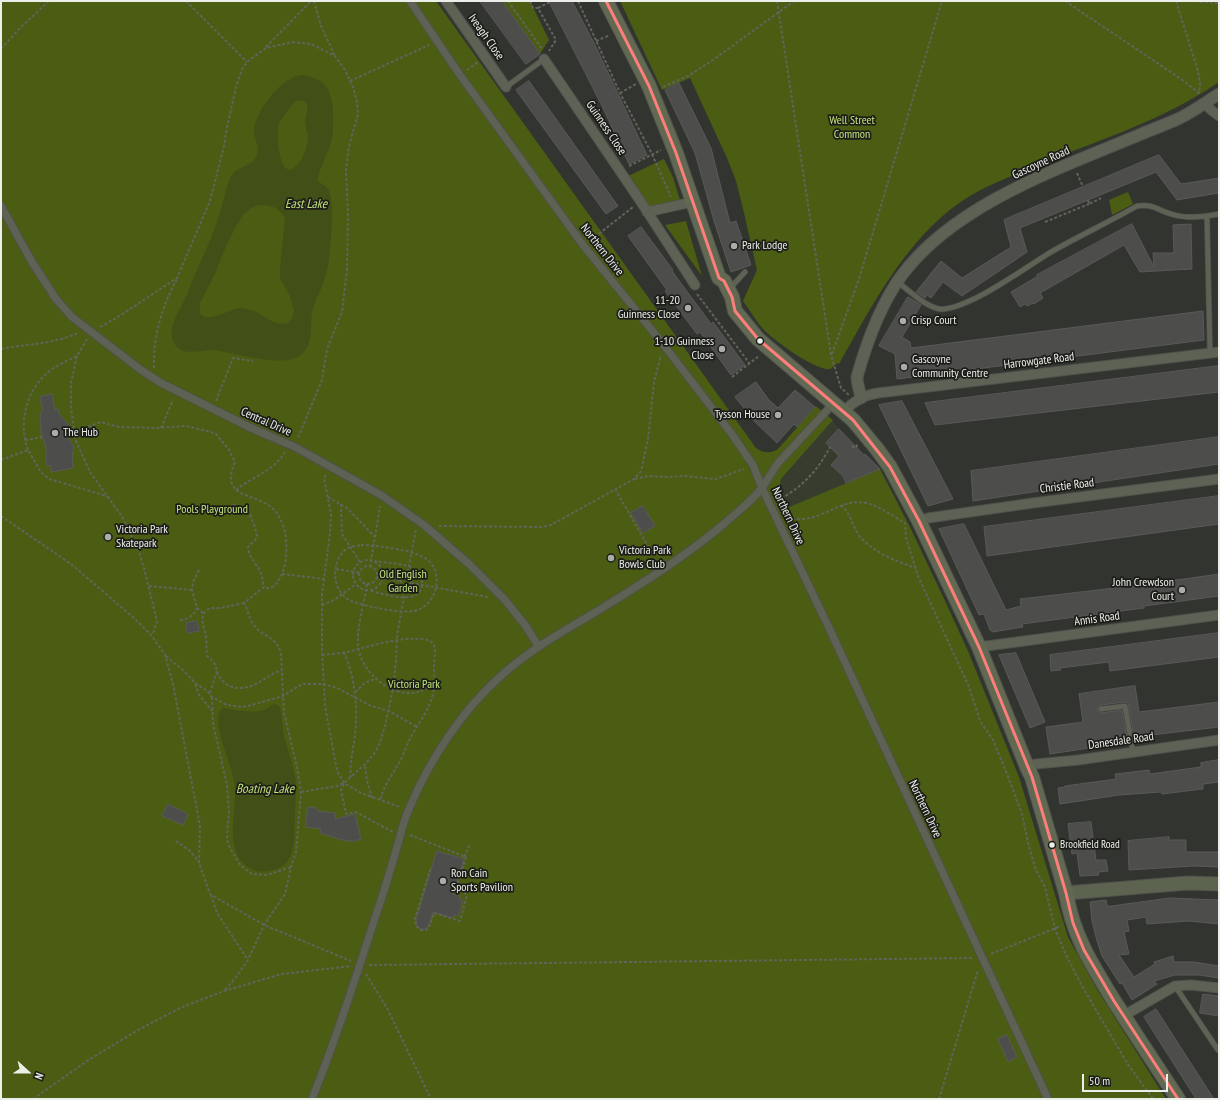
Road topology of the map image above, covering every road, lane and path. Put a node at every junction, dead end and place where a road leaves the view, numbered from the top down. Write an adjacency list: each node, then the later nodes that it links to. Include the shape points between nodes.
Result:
1 (50, 1): 24 (path)
2 (186, 1): 28 (path)
3 (312, 1): 23 (path); 25 (path)
4 (410, 1): 21 (street, Northern Drive)
5 (446, 1): 26 (street, Iveagh Close)
6 (508, 1): 27 (path)
7 (530, 1): 18 (path, via 533,8)
8 (552, 1): 18 (path)
9 (578, 1): 22 (path)
10 (606, 1): 46 (main road, via 649,86 676,153)
11 (777, 1): 19 (path)
12 (794, 1): 19 (path)
13 (942, 1): 65 (path, via 859,279)
14 (1065, 1): 36 (path, via 1181,79)
15 (1176, 1): 36 (path, via 1198,71)
16 (1190, 1): 17 (path)
17 (1219, 3)
18 (538, 8): 27 (path, via 556,40)
19 (779, 12): 33 (path, via 713,60 688,76); 65 (path)
20 (614, 33): 22 (path)
21 (437, 41): 29 (street, Northern Drive); 30 (path)
22 (596, 42): 34 (path)
23 (266, 48): 25 (path, via 292,42 311,44); 28 (path)
24 (1, 49)
25 (335, 56): 30 (path)
26 (485, 57): 29 (path); 32 (street, Iveagh Close)
27 (545, 57): 32 (lane); 40 (street, Guinness Close)
28 (247, 62): 56 (path, via 236,87 210,201)
29 (460, 75): 54 (street, Northern Drive)
30 (350, 81): 83 (path, via 358,114 349,146 346,170 347,269 342,312 327,349 322,380)
31 (638, 83): 34 (path)
32 (506, 87)
33 (659, 89)
34 (620, 93): 39 (path)
35 (1219, 94): 36 (street, Gascoyne Road)
36 (1201, 97): 37 (street, via 1210,110); 57 (street, Gascoyne Road, via 1182,117 1040,176 994,200 957,223 933,242)
37 (1219, 116)
38 (665, 147): 39 (path)
39 (652, 154): 40 (path); 49 (path)
40 (620, 171): 45 (street, Guinness Close)
41 (1076, 172): 42 (path)
42 (1082, 187)
43 (1101, 198): 47 (path)
44 (1088, 200): 47 (path)
45 (641, 202): 50 (street, Guinness Close); 54 (path)
46 (692, 202): 49 (street); 59 (main road, via 719,278 724,281)
47 (1089, 204): 53 (path)
48 (1, 206): 60 (street, Central Drive, via 56,299)
49 (675, 206): 50 (street)
50 (647, 212): 58 (street, Guinness Close)
51 (1219, 214): 52 (lane)
52 (1207, 217): 57 (lane, via 1172,215 1156,207 1137,206 1052,252 981,295 963,304 944,309 928,304); 63 (lane)
53 (1045, 222)
54 (583, 245): 61 (street, Northern Drive)
55 (745, 272): 59 (lane)
56 (178, 278): 60 (path); 70 (path, via 160,317)
57 (898, 282): 75 (street, Gascoyne Road, via 864,351 857,377)
58 (695, 285): 68 (path, via 694,291)
59 (727, 288): 76 (main road, via 735,311 758,339)
60 (90, 332): 62 (path); 66 (path); 70 (street, Central Drive)
61 (663, 344): 87 (street, Northern Drive, via 732,433); 89 (path, via 654,382 648,439 641,471)
62 (1, 349)
63 (1215, 352): 75 (street, Harrowgate Road, via 878,393)
64 (762, 354): 68 (path)
65 (831, 355): 72 (path)
66 (77, 356): 79 (path, via 71,383 70,406); 82 (path, via 48,372 31,393 24,416)
67 (253, 361): 77 (path, via 233,358)
68 (750, 364): 69 (path)
69 (732, 377)
70 (154, 379): 73 (street, Central Drive)
71 (846, 384): 72 (path)
72 (841, 388): 74 (path); 76 (path)
73 (177, 392): 77 (street, Central Drive); 78 (path)
74 (850, 396)
75 (861, 398): 76 (street, Harrowgate Road, via 850,405)
76 (839, 402): 91 (street, via 779,462); 103 (main road, via 890,467)
77 (213, 409): 83 (street, Central Drive)
78 (161, 428): 79 (path, via 119,428 101,422); 93 (path, via 186,426 215,433 235,462 231,470 231,481)
79 (74, 431): 80 (path); 96 (path, via 90,472)
80 (67, 432)
81 (43, 437): 82 (path)
82 (25, 440): 85 (path)
83 (292, 446): 88 (street, Central Drive); 93 (path, via 273,466)
84 (830, 447): 97 (path, via 818,468 806,481)
85 (28, 450): 86 (path); 96 (path, via 41,472 49,479)
86 (1, 460)
87 (753, 465): 89 (path, via 716,479 648,476); 91 (street, Northern Drive)
88 (331, 467): 94 (street, Central Drive); 95 (path, via 324,478)
89 (634, 479): 92 (path)
90 (1219, 479): 103 (street, Christie Road, via 1033,503)
91 (762, 488): 102 (street, Northern Drive); 150 (street, via 745,506 691,550)
92 (615, 489): 104 (path, via 541,529); 108 (path)
93 (236, 490): 120 (path, via 272,508 278,515 284,529 286,544)
94 (381, 495): 104 (street, Central Drive); 105 (path)
95 (328, 497): 99 (path); 124 (path, via 331,514)
96 (109, 498): 130 (path, via 131,534)
97 (777, 501)
98 (233, 504): 131 (path, via 250,515 255,527 257,536 248,550 252,561 261,572)
99 (341, 504): 105 (path); 107 (path, via 342,534)
100 (841, 505): 102 (path, via 816,516 792,520); 115 (path, via 847,511 858,534 870,546 894,560); 115 (path, via 867,503 905,523 906,538)
101 (1, 516): 148 (path, via 71,564)
102 (776, 516): 195 (street, Northern Drive)
103 (919, 521): 151 (main road)
104 (421, 523): 109 (path); 139 (street, Central Drive, via 469,564)
105 (375, 537): 106 (path)
106 (373, 545): 107 (path); 109 (path); 110 (path)
107 (350, 548): 112 (path); 116 (path, via 341,556)
108 (649, 548)
109 (412, 553): 114 (path); 133 (path, via 430,562 437,579)
110 (371, 560): 111 (path); 112 (path); 113 (path)
111 (375, 561): 114 (path); 123 (path, via 382,570)
112 (360, 562): 118 (path)
113 (370, 567): 119 (path); 121 (path, via 376,572)
114 (409, 567): 122 (path); 129 (path, via 416,569 422,579)
115 (916, 568): 194 (path, via 969,687 980,721 993,740 1007,774 1022,814 1036,870 1045,887)
116 (335, 569): 118 (path); 137 (path, via 336,584)
117 (199, 570): 134 (path, via 192,582)
118 (354, 572): 119 (path); 127 (path)
119 (360, 573): 128 (path, via 361,580)
120 (282, 574): 124 (path); 131 (path, via 271,588)
121 (377, 577): 123 (path); 128 (path, via 372,583)
122 (407, 577): 125 (path); 126 (path)
123 (383, 578): 125 (path); 136 (path, via 380,586)
124 (324, 579): 142 (path)
125 (401, 581): 132 (path)
126 (411, 583): 129 (path); 132 (path)
127 (356, 584): 135 (path); 137 (path)
128 (367, 584): 135 (path)
129 (422, 585): 133 (path); 138 (path, via 420,591 412,597)
130 (149, 586): 134 (path); 148 (path, via 157,621)
131 (264, 587): 140 (path)
132 (406, 587): 138 (path)
133 (437, 588): 139 (path); 144 (path, via 424,607)
134 (192, 590): 143 (path)
135 (366, 591): 136 (path); 141 (path)
136 (371, 591): 138 (path)
137 (342, 594): 141 (path, via 350,601); 142 (path)
138 (404, 598): 144 (path)
139 (505, 600): 150 (street, Central Drive)
140 (244, 603): 145 (path, via 210,608); 156 (path, via 257,629 272,638 280,648)
141 (363, 604): 144 (path); 152 (path)
142 (322, 605): 155 (path)
143 (197, 608): 145 (path); 147 (path, via 190,618)
144 (401, 612): 149 (path)
145 (204, 613): 157 (path, via 202,622 206,652)
146 (1219, 615): 151 (street, Annis Road)
147 (180, 620)
148 (151, 635): 154 (path)
149 (397, 640): 152 (path); 161 (path, via 420,639 429,640 434,644); 162 (path)
150 (539, 647): 181 (street, via 503,674 468,710 446,740)
151 (979, 647): 175 (main road)
152 (359, 649): 153 (path); 158 (path, via 363,662)
153 (344, 652): 155 (path); 163 (path)
154 (165, 655): 159 (path); 186 (path, via 200,826)
155 (322, 655): 160 (path)
156 (282, 670): 157 (path, via 240,689 226,683); 165 (path)
157 (217, 671): 164 (path)
158 (377, 678): 162 (path); 163 (path, via 365,683)
159 (195, 683): 164 (path); 170 (path, via 198,695)
160 (324, 684): 165 (path, via 302,684); 167 (path, via 337,688); 177 (path, via 325,706 336,765)
161 (434, 684): 162 (path, via 415,693); 171 (path, via 426,713)
162 (394, 689): 169 (path)
163 (355, 692): 167 (path)
164 (210, 693): 166 (path)
165 (283, 696): 166 (path, via 242,707); 178 (path)
166 (212, 697): 170 (path)
167 (355, 699): 169 (path); 176 (path, via 356,722)
168 (1102, 709): 173 (lane, via 1125,706)
169 (389, 711): 171 (path); 174 (path, via 379,745)
170 (212, 712): 187 (path, via 227,784 228,844 240,865 252,874 267,875)
171 (417, 728): 180 (path)
172 (1219, 740): 173 (street, Danesdale Road)
173 (1133, 752): 175 (street, Danesdale Road)
174 (365, 764): 176 (path); 179 (path, via 366,781)
175 (1027, 767): 190 (main road)
176 (351, 776): 177 (path)
177 (344, 783): 178 (path); 179 (path); 182 (path, via 340,790 346,814 356,812 394,833)
178 (301, 792): 187 (path, via 296,852)
179 (373, 798): 180 (path)
180 (380, 801): 181 (path)
181 (408, 810): 182 (street)
182 (401, 834): 185 (path); 197 (street)
183 (176, 841): 186 (path, via 190,851)
184 (467, 846): 185 (path, via 469,847)
185 (464, 856): 188 (path, via 466,857 457,886 467,895 460,921 434,913 430,926 426,930 421,930 416,926 415,919)
186 (199, 863): 191 (path)
187 (291, 866): 192 (path, via 285,894)
188 (431, 867)
189 (1219, 884): 190 (main road, via 1188,883)
190 (1066, 893): 201 (main road, via 1069,912 1082,947)
191 (210, 894): 192 (path); 196 (path, via 216,913)
192 (264, 925): 196 (path); 197 (path)
193 (1064, 925): 194 (path)
194 (1055, 929): 195 (path); 208 (path, via 1082,986 1127,1063)
195 (982, 958): 197 (path); 206 (path); 207 (street, Northern Drive)
196 (248, 960): 200 (path)
197 (360, 964): 200 (path, via 282,974); 204 (street); 205 (path, via 388,1010)
198 (1175, 986): 199 (street); 201 (street); 202 (lane)
199 (1219, 988)
200 (224, 991): 203 (path, via 180,1008 140,1029 90,1059)
201 (1123, 1016): 209 (main road)
202 (1218, 1050)
203 (33, 1099)
204 (312, 1099)
205 (431, 1099)
206 (939, 1099)
207 (1048, 1099)
208 (1153, 1099)
209 (1178, 1099)

